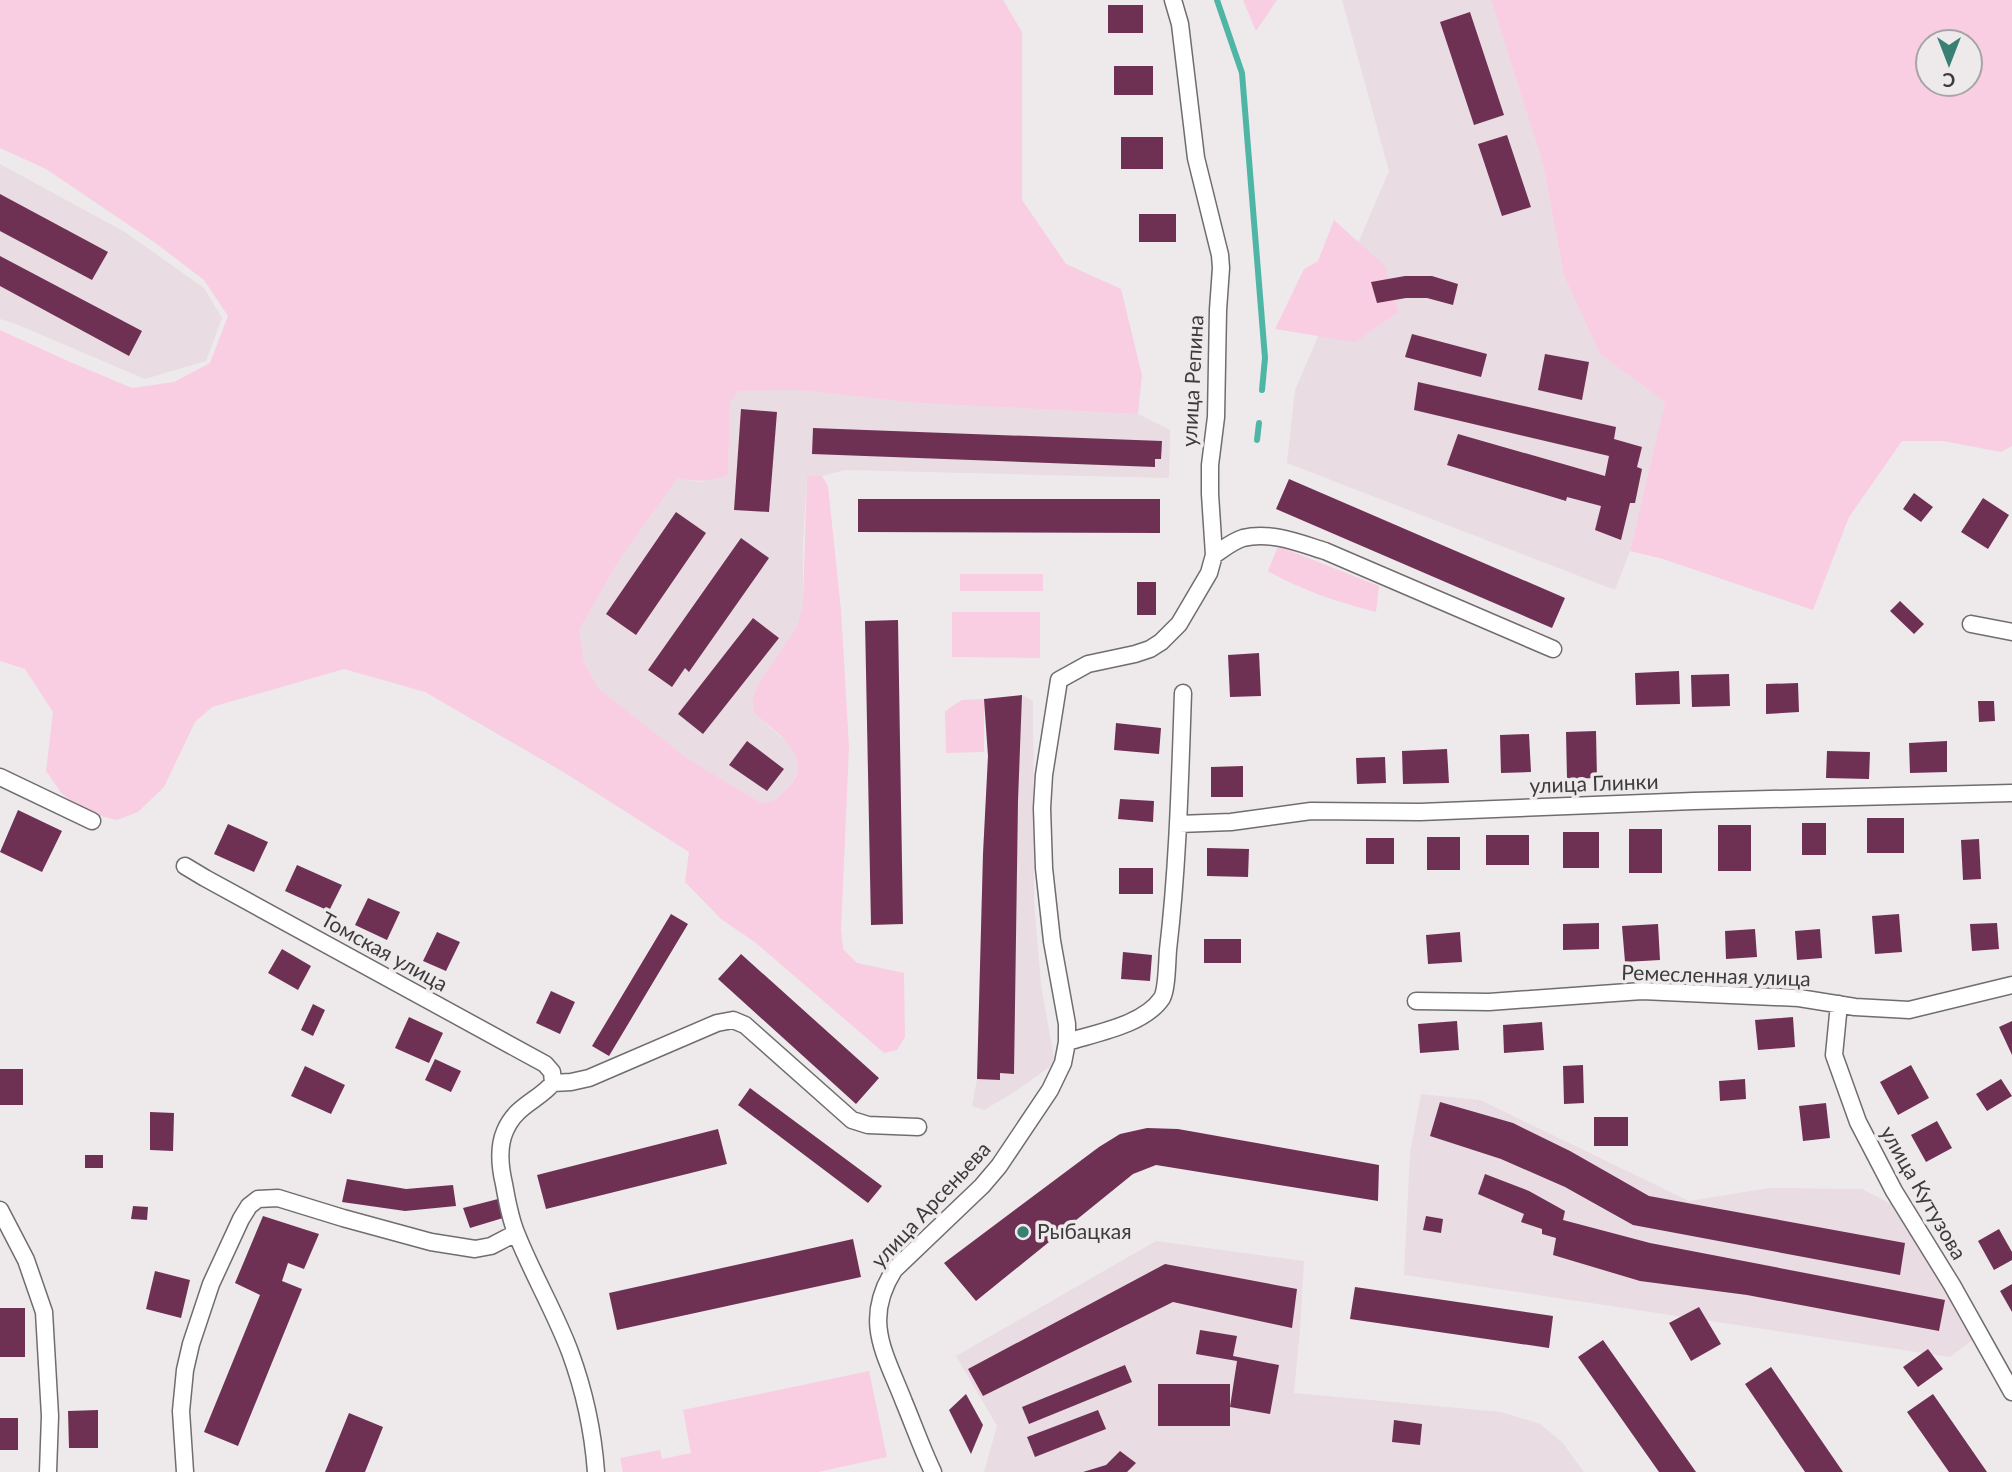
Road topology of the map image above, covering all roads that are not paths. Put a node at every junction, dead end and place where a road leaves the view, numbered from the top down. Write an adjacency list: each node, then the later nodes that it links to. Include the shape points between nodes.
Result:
1 (1174, 0): 2 (street, улица Репина, via 1196,158 1221,268 1210,465)
2 (1214, 555): 5 (street, via 1249,537 1294,542 1325,551); 6 (street, улица Репина, via 1209,573 1179,624 1161,642 1135,654 1088,664)
3 (1971, 624): 4 (street)
4 (2012, 632)
5 (1553, 649)
6 (1059, 680): 16 (street, улица Арсеньева, via 1042,808 1044,869)
7 (1182, 693): 11 (street)
8 (0, 777): 10 (street)
9 (2012, 793): 11 (street, улица Глинки, via 1419,812 1311,811)
10 (92, 821)
11 (1179, 824): 16 (street, via 1163,996 1147,1014)
12 (186, 866): 17 (street, Томская улица, via 545,1064)
13 (2012, 985): 15 (street, Ремесленная улица, via 1909,1010)
14 (1416, 1001): 15 (street, Ремесленная улица, via 1489,1002 1642,991)
15 (1839, 1004): 21 (street, улица Кутузова, via 1834,1055 1858,1122)
16 (1067, 1042): 25 (street, улица Арсеньева, via 1050,1090 999,1166 894,1270 884,1286 879,1338)
17 (553, 1083): 18 (street, via 589,1078 733,1020 745,1025 852,1120); 20 (street, via 512,1118 502,1139 501,1169)
18 (918, 1127)
19 (0, 1210): 22 (street, via 26,1259 44,1312)
20 (516, 1233): 23 (street, via 491,1247 475,1249 278,1198 258,1199 240,1219 191,1344 181,1410); 24 (street, via 571,1356 583,1394)
21 (2012, 1392)
22 (48, 1472)
23 (185, 1472)
24 (596, 1472)
25 (933, 1472)

